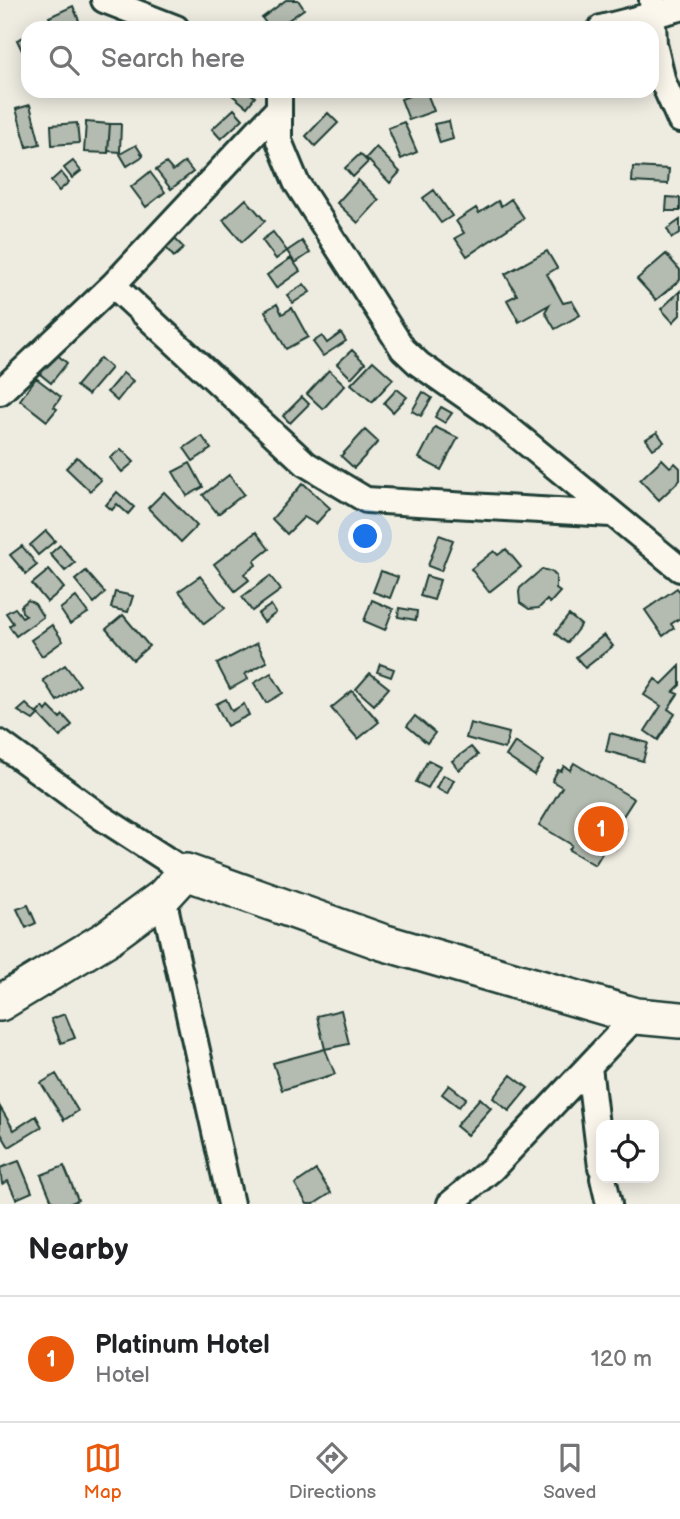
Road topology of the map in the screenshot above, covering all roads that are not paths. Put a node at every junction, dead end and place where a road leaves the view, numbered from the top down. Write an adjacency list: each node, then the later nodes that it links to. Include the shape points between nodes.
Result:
1 (106, 0): 4 (street)
2 (652, 8): 3 (street); 5 (street)
3 (680, 8)
4 (158, 21)
5 (619, 21)
6 (659, 65): 8 (street)
7 (279, 100): 9 (street); 11 (street, via 279,141 296,182 403,349 495,417)
8 (680, 120)
9 (113, 285): 10 (street); 11 (street, via 306,464 366,500)
10 (0, 392)
11 (611, 514): 12 (street)
12 (680, 569)
13 (4, 750): 14 (street)
14 (186, 872): 15 (street); 17 (street, via 382,942)
15 (163, 897): 16 (street, via 106,939); 22 (street)
16 (0, 1003)
17 (636, 1016): 18 (street); 19 (street)
18 (680, 1020)
19 (589, 1067): 20 (street); 23 (street, via 492,1169)
20 (596, 1125)
21 (604, 1183): 24 (street)
22 (230, 1203)
23 (450, 1204)
24 (609, 1204)

